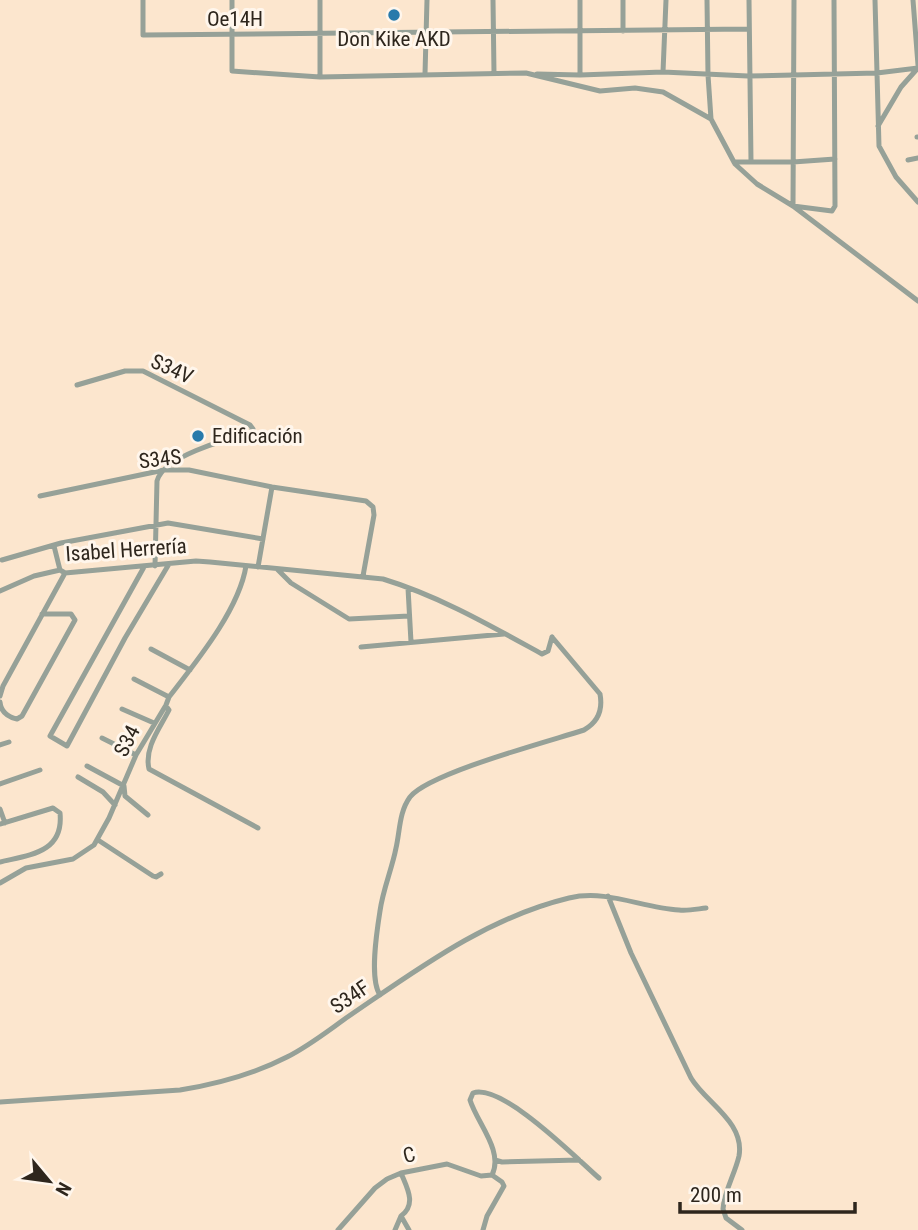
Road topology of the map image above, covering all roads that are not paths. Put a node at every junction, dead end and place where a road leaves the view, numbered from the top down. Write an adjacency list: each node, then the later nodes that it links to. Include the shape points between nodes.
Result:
1 (143, 0): 23 (street, Oe14H, via 143,35)
2 (232, 0): 23 (street)
3 (320, 0): 24 (street)
4 (427, 0): 18 (street)
5 (493, 0): 19 (street)
6 (580, 0): 20 (street)
7 (623, 0): 21 (street)
8 (666, 0): 22 (street)
9 (708, 0): 16 (street)
10 (749, 0): 17 (street)
11 (794, 0): 34 (street)
12 (834, 0): 31 (street)
13 (875, 0): 28 (street)
14 (913, 0): 15 (street)
15 (916, 21): 25 (street)
16 (708, 29): 17 (street, Oe14H); 22 (street, Oe14H); 33 (street)
17 (748, 29): 35 (street)
18 (427, 30): 19 (street, Oe14H); 24 (street, Oe14H); 29 (street)
19 (493, 30): 20 (street, Oe14H); 27 (street)
20 (581, 30): 21 (street, Oe14H); 32 (street)
21 (623, 31): 22 (street, Oe14H)
22 (665, 31): 26 (street)
23 (232, 34): 24 (street, Oe14H); 36 (street, via 232,71)
24 (320, 34): 36 (street)
25 (918, 67): 28 (street); 38 (street)
26 (663, 72): 32 (street); 33 (street)
27 (494, 73): 29 (street); 30 (street)
28 (877, 73): 31 (street); 38 (street)
29 (425, 74): 36 (street)
30 (526, 74): 32 (street); 37 (street, via 600,91 635,88 663,92)
31 (835, 74): 34 (street); 40 (street)
32 (580, 75)
33 (708, 75): 35 (street); 37 (street)
34 (793, 75): 35 (street); 44 (street)
35 (748, 76): 42 (street)
36 (320, 77)
37 (711, 119): 43 (street)
38 (877, 127): 45 (street, via 885,158)
39 (918, 158): 41 (street)
40 (835, 159): 44 (street); 46 (street, via 835,209)
41 (908, 160)
42 (751, 161): 43 (street); 44 (street)
43 (734, 162): 46 (street, via 757,184)
44 (793, 162): 46 (street)
45 (918, 202)
46 (793, 206): 47 (street)
47 (918, 301)
48 (77, 385): 49 (street, S34V, via 125,371 143,371 253,429 248,435 219,440)
49 (164, 470): 50 (street, S34S, via 209,472); 51 (street, S34S); 52 (street, via 157,481)
50 (272, 487): 53 (street); 63 (street, S34S, via 366,501 373,507)
51 (40, 496)
52 (155, 524): 53 (street); 54 (street); 57 (street)
53 (263, 539): 60 (street)
54 (54, 546): 55 (street); 62 (street)
55 (2, 560)
56 (169, 564): 57 (street, Isabel Herrería); 58 (street, Isabel Herrería, via 196,561); 59 (street, via 67,746 50,736)
57 (155, 566): 59 (street, Isabel Herrería)
58 (246, 566): 60 (street, Isabel Herrería); 72 (street, S34, via 222,623)
59 (144, 567): 62 (street, Isabel Herrería)
60 (258, 567): 61 (street, Isabel Herrería)
61 (278, 569): 63 (street, Isabel Herrería); 67 (street, via 291,583 349,619)
62 (62, 572): 65 (street, Isabel Herrería, via 34,576); 66 (street)
63 (363, 576): 64 (street, Isabel Herrería)
64 (408, 588): 67 (street); 68 (street, Isabel Herrería)
65 (0, 591)
66 (42, 614): 74 (street); 76 (street, via 71,614 75,620 22,716 8,716)
67 (410, 616): 69 (street)
68 (505, 634): 69 (street); 100 (street, Isabel Herrería, via 542,654 548,651 552,637 600,694 601,710 584,730 455,773 410,798 401,817 379,916 376,982)
69 (411, 642): 70 (street)
70 (361, 647)
71 (150, 649): 72 (street)
72 (190, 670): 75 (street, S34)
73 (134, 679): 75 (street)
74 (0, 696)
75 (169, 697): 77 (street, S34)
76 (0, 702)
77 (166, 705): 79 (street, S34); 93 (street, via 169,710 151,746 149,769)
78 (122, 709): 79 (street)
79 (154, 723): 83 (street, S34)
80 (102, 738): 83 (street)
81 (9, 742): 82 (street)
82 (0, 745)
83 (136, 755): 88 (street, S34)
84 (87, 766): 88 (street)
85 (40, 770): 87 (street)
86 (78, 777): 89 (street)
87 (0, 784)
88 (124, 786): 89 (street, S34); 91 (street, via 125,796)
89 (115, 805): 94 (street, S34)
90 (0, 809): 92 (street)
91 (148, 816)
92 (2, 824): 95 (street, via 52,807 60,813 59,828 45,850)
93 (258, 828)
94 (98, 840): 96 (street, via 153,876); 97 (street, S34, via 73,859 26,869)
95 (0, 862)
96 (161, 874)
97 (0, 883)
98 (608, 896): 99 (street, S34F, via 681,910); 100 (street, S34F, via 569,898 485,928); 112 (street, via 691,1078 734,1131 739,1154 723,1209 726,1218)
99 (706, 908)
100 (380, 995): 101 (street, S34F, via 288,1056 227,1080 180,1090)
101 (0, 1102)
102 (495, 1160): 103 (street); 103 (street, via 471,1103 476,1092 494,1094 513,1105); 105 (street)
103 (579, 1160): 106 (street)
104 (401, 1173): 105 (street, C, via 447,1164 481,1176); 107 (street, via 411,1205); 108 (street, C, via 374,1188)
105 (492, 1175): 111 (street, via 504,1186)
106 (598, 1178)
107 (401, 1216): 109 (street); 110 (street)
108 (338, 1230)
109 (395, 1230)
110 (409, 1230)
111 (483, 1230)
112 (742, 1230)

